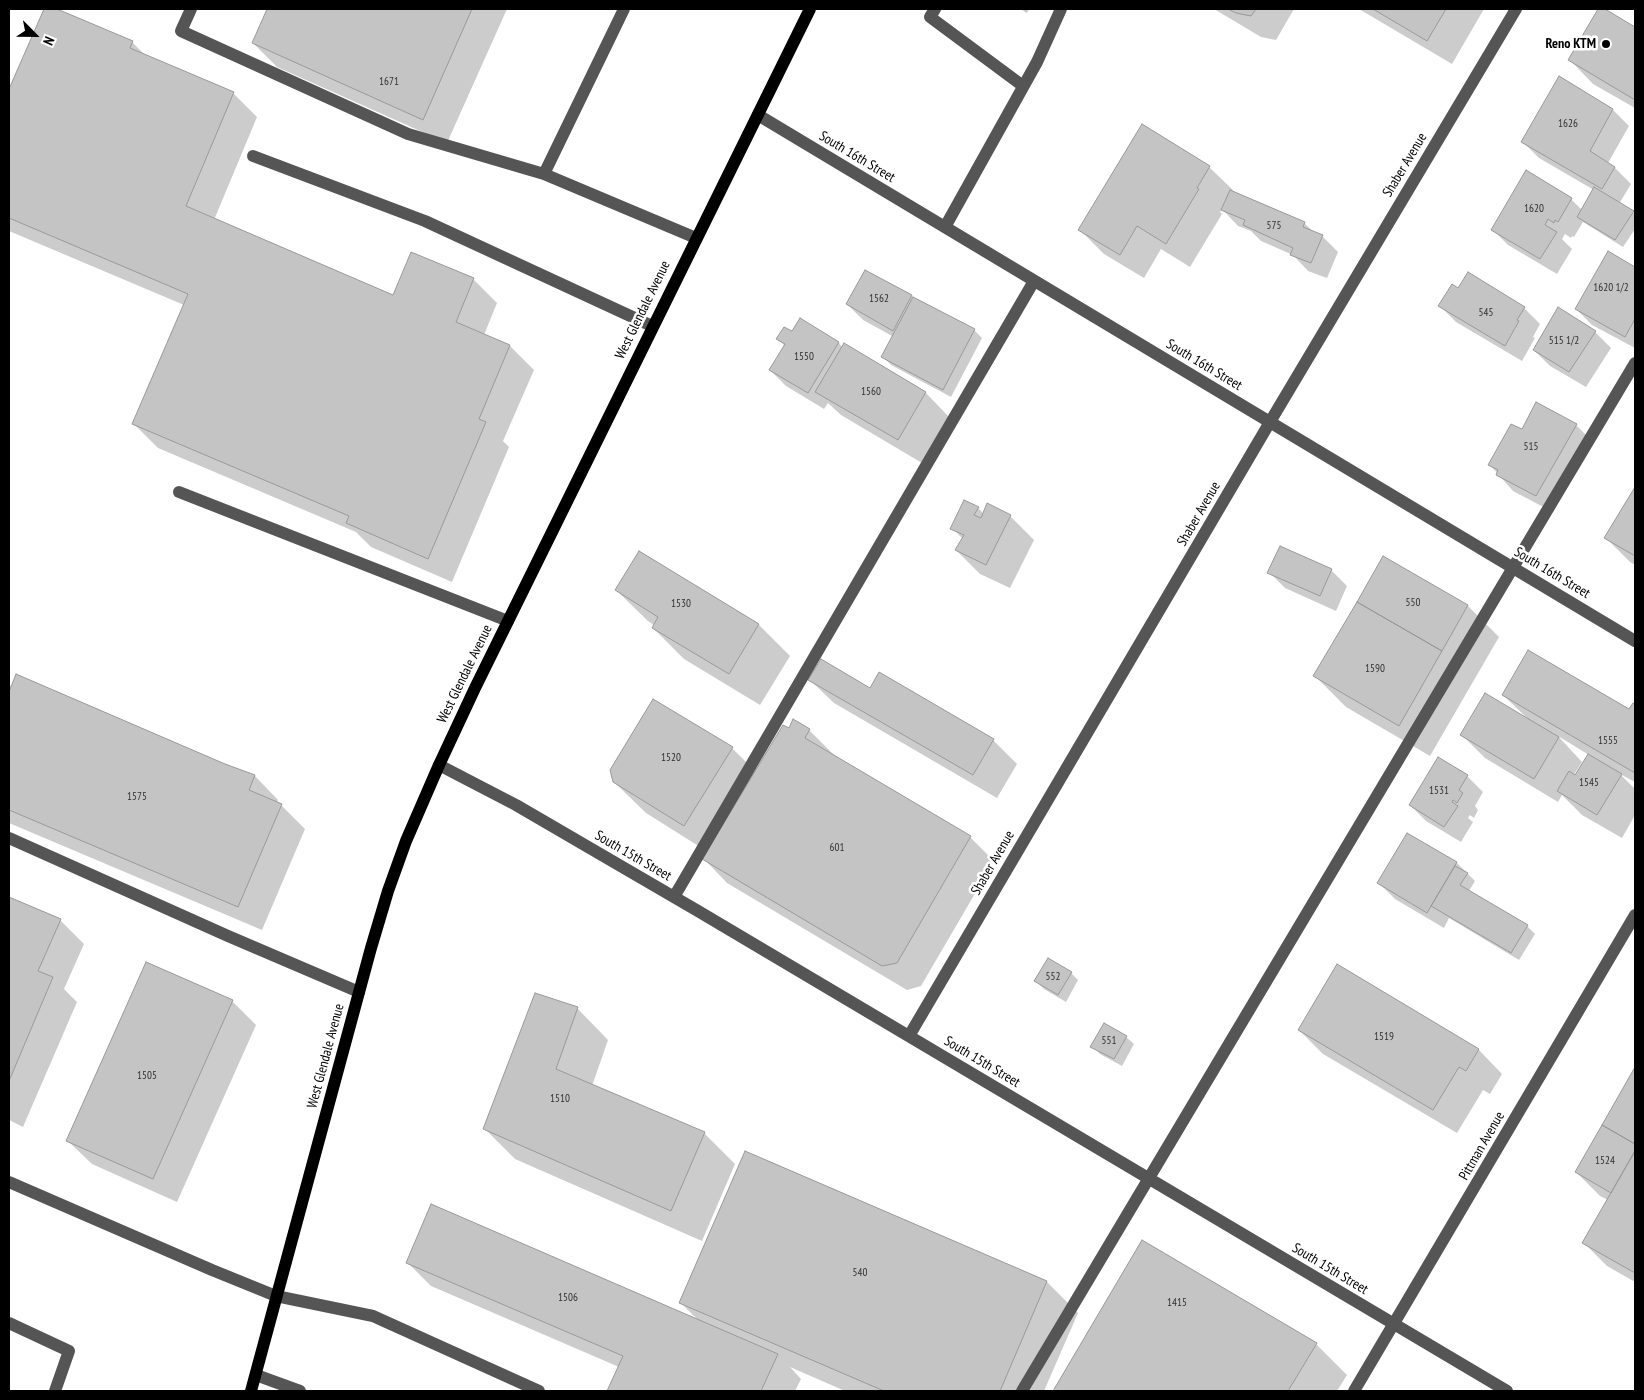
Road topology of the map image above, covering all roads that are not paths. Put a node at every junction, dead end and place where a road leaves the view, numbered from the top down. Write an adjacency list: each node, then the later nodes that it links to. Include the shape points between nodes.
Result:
1 (191, 9): 10 (street, via 182,30 408,134)
2 (624, 9): 10 (street)
3 (810, 9): 8 (main road, West Glendale Avenue)
4 (935, 9): 7 (street, via 930,17)
5 (1061, 9): 7 (street)
6 (1516, 9): 16 (street, Shaber Avenue)
7 (1023, 86): 11 (street)
8 (758, 115): 11 (street, South 16th Street); 12 (main road, West Glendale Avenue)
9 (254, 156): 14 (street, via 425,221)
10 (544, 174): 12 (street)
11 (945, 227): 13 (street, South 16th Street)
12 (696, 238): 14 (main road, West Glendale Avenue)
13 (1034, 281): 16 (street, South 16th Street); 23 (street)
14 (652, 326): 19 (main road, West Glendale Avenue)
15 (1635, 363): 18 (street)
16 (1270, 422): 18 (street, South 16th Street); 26 (street, Shaber Avenue)
17 (179, 492): 19 (street)
18 (1514, 568): 20 (street, South 16th Street); 27 (street)
19 (508, 621): 21 (main road, West Glendale Avenue)
20 (1635, 641)
21 (438, 765): 23 (street, South 15th Street, via 516,805); 25 (main road, West Glendale Avenue, via 388,891)
22 (9, 838): 25 (street)
23 (674, 897): 26 (street, South 15th Street)
24 (1635, 915): 31 (street, Pittman Avenue)
25 (359, 992): 29 (main road, West Glendale Avenue)
26 (910, 1036): 27 (street, South 15th Street)
27 (1148, 1178): 31 (street, South 15th Street); 37 (street)
28 (9, 1182): 29 (street)
29 (276, 1296): 32 (main road, West Glendale Avenue); 36 (street, via 373,1316)
30 (9, 1323): 33 (street, via 69,1351)
31 (1394, 1325): 38 (street, Pittman Avenue); 39 (street, South 15th Street)
32 (256, 1375): 34 (main road, West Glendale Avenue); 35 (street)
33 (54, 1391)
34 (251, 1391)
35 (300, 1391)
36 (539, 1391)
37 (1022, 1391)
38 (1354, 1391)
39 (1507, 1391)

